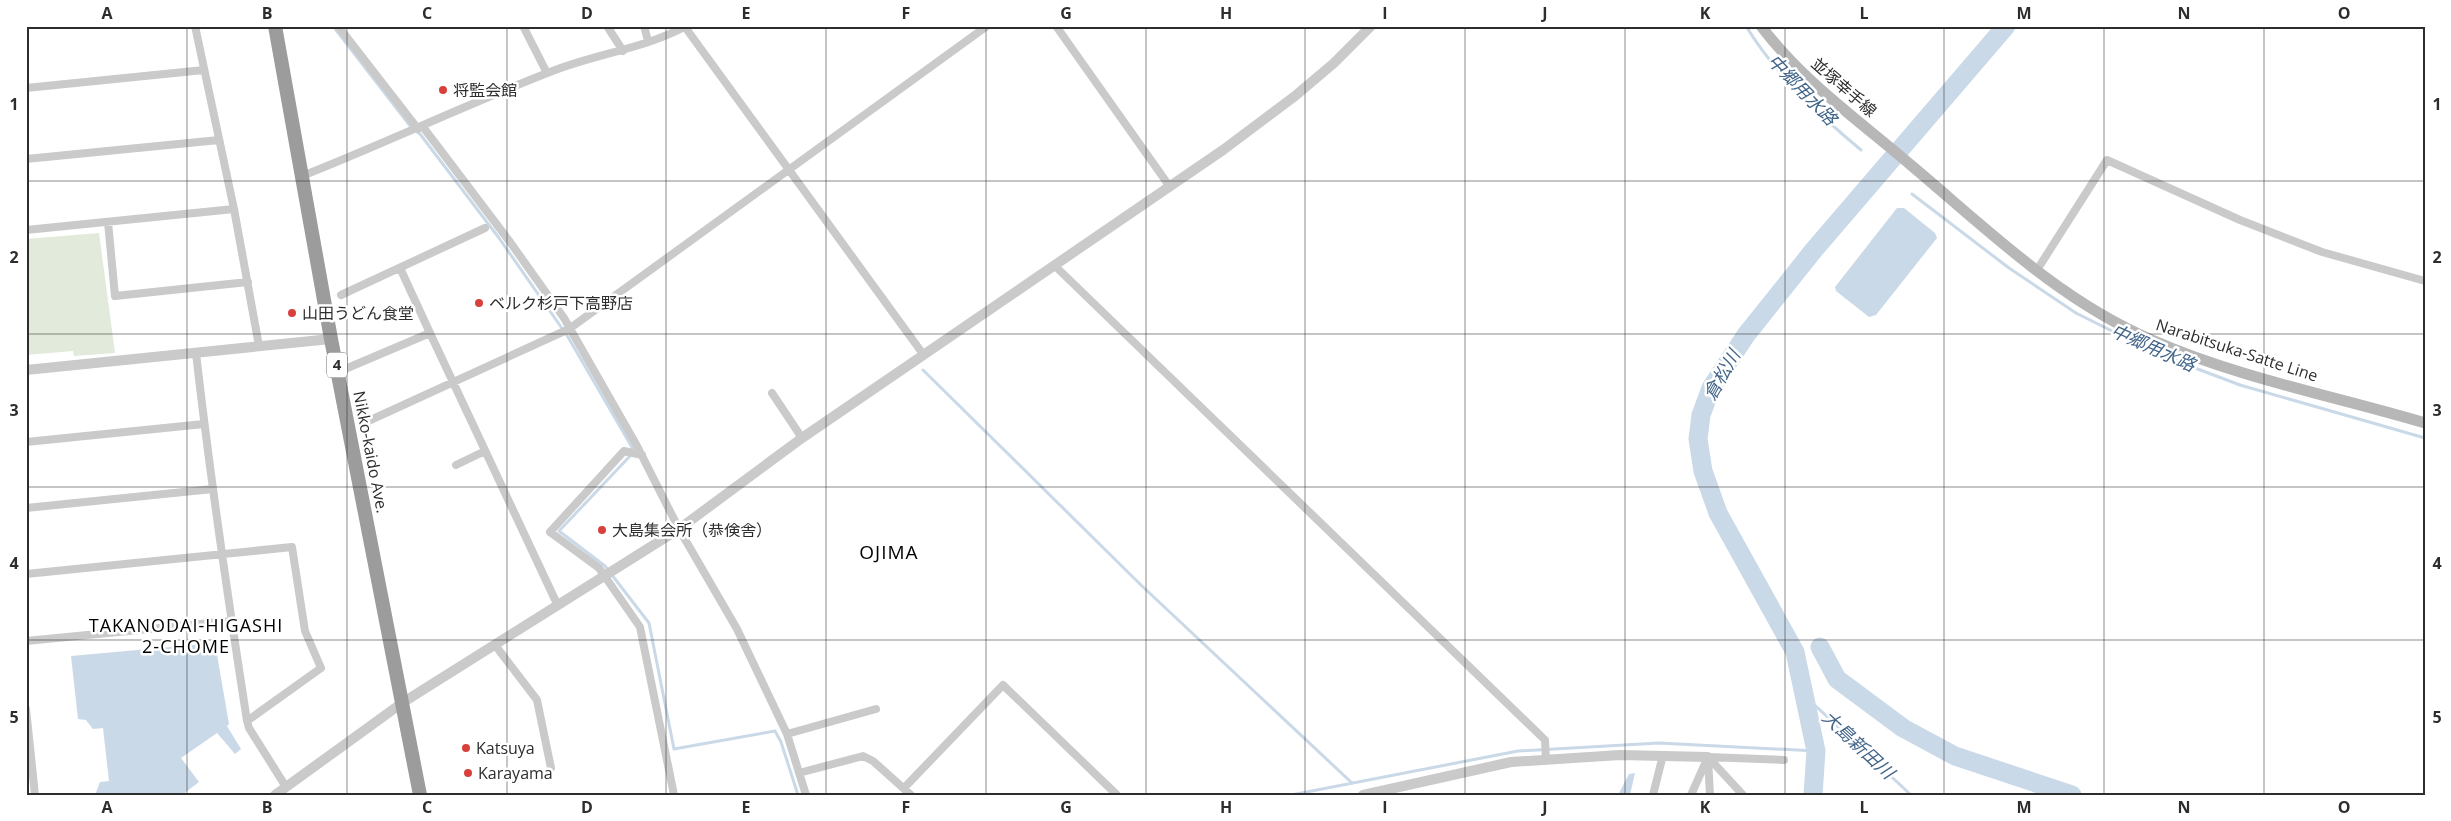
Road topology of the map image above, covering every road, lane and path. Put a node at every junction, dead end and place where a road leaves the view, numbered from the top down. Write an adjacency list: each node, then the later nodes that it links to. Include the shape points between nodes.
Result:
1 (195, 26): 14 (street)
2 (275, 26): 22 (highway, Nikko-kaido Ave. / 4)
3 (338, 26): 17 (street)
4 (523, 26): 15 (street)
5 (607, 26): 13 (street)
6 (644, 26): 12 (street)
7 (987, 26): 21 (street)
8 (1056, 26): 23 (street)
9 (1370, 26): 23 (street, via 1295,96)
10 (1761, 26): 20 (main road, 並塚幸手線, via 1782,54)
11 (685, 27): 12 (street); 21 (street)
12 (648, 41): 13 (street)
13 (623, 51): 15 (street)
14 (204, 70): 16 (street); 18 (street)
15 (547, 73): 17 (street)
16 (26, 88)
17 (421, 128): 22 (street); 34 (street, via 510,242)
18 (219, 140): 19 (street); 24 (street)
19 (26, 159)
20 (1912, 166): 30 (main road, Narabitsuka-Satte Line, via 2008,250)
21 (788, 170): 34 (street); 39 (street)
22 (302, 176): 36 (highway, Nikko-kaido Ave. / 4)
23 (1170, 187): 28 (street)
24 (234, 209): 25 (street); 32 (street)
25 (108, 222): 27 (street); 32 (street, via 115,296)
26 (485, 228): 29 (street)
27 (26, 230)
28 (1054, 265): 39 (street); 69 (street, via 1545,740)
29 (400, 268): 33 (street); 35 (street)
30 (2037, 270): 31 (street, via 2107,160 2240,220 2322,252); 45 (main road, Narabitsuka-Satte Line, via 2101,314 2151,340 2210,362)
31 (2425, 281)
32 (248, 282): 37 (street)
33 (341, 295)
34 (569, 329): 42 (street); 50 (street)
35 (430, 333): 41 (street); 42 (street)
36 (332, 339): 37 (street); 41 (highway, Nikko-kaido Ave. / 4)
37 (260, 346): 38 (street)
38 (196, 353): 40 (street); 46 (street)
39 (923, 354): 47 (street)
40 (26, 370)
41 (338, 372): 62 (highway, Nikko-kaido Ave. / 4)
42 (452, 382): 44 (street); 49 (street)
43 (772, 393): 47 (street)
44 (364, 423)
45 (2425, 423)
46 (204, 424): 48 (street); 52 (street)
47 (802, 438): 54 (street)
48 (26, 442)
49 (485, 451): 51 (street); 58 (street)
50 (642, 455): 54 (street); 57 (street, via 624,451 550,532 600,568)
51 (456, 464)
52 (213, 489): 53 (street); 55 (street)
53 (26, 508)
54 (679, 529): 57 (street); 66 (street, via 737,629)
55 (223, 554): 56 (street); 59 (street); 65 (street, via 292,547 305,631 321,668)
56 (26, 574)
57 (606, 577): 58 (street); 78 (street, via 640,627)
58 (558, 606): 61 (street)
59 (231, 621): 60 (street); 65 (street)
60 (26, 641)
61 (495, 645): 62 (street); 71 (street, via 537,700)
62 (402, 702): 74 (street); 77 (highway, Nikko-kaido Ave. / 4)
63 (26, 709): 76 (street)
64 (876, 709): 66 (street)
65 (247, 721): 74 (street)
66 (787, 734): 72 (street)
67 (1663, 755): 68 (street); 69 (street); 82 (street)
68 (1708, 757): 70 (street); 83 (street); 84 (street); 85 (street)
69 (1546, 760): 75 (street, via 1511,762)
70 (1784, 760)
71 (551, 768)
72 (799, 773): 73 (street, via 863,756); 79 (street)
73 (904, 788): 80 (street); 81 (street, via 1003,685)
74 (280, 792)
75 (1360, 794)
76 (35, 795)
77 (420, 795)
78 (674, 795)
79 (806, 795)
80 (911, 795)
81 (1117, 795)
82 (1653, 795)
83 (1691, 795)
84 (1710, 795)
85 (1743, 795)

